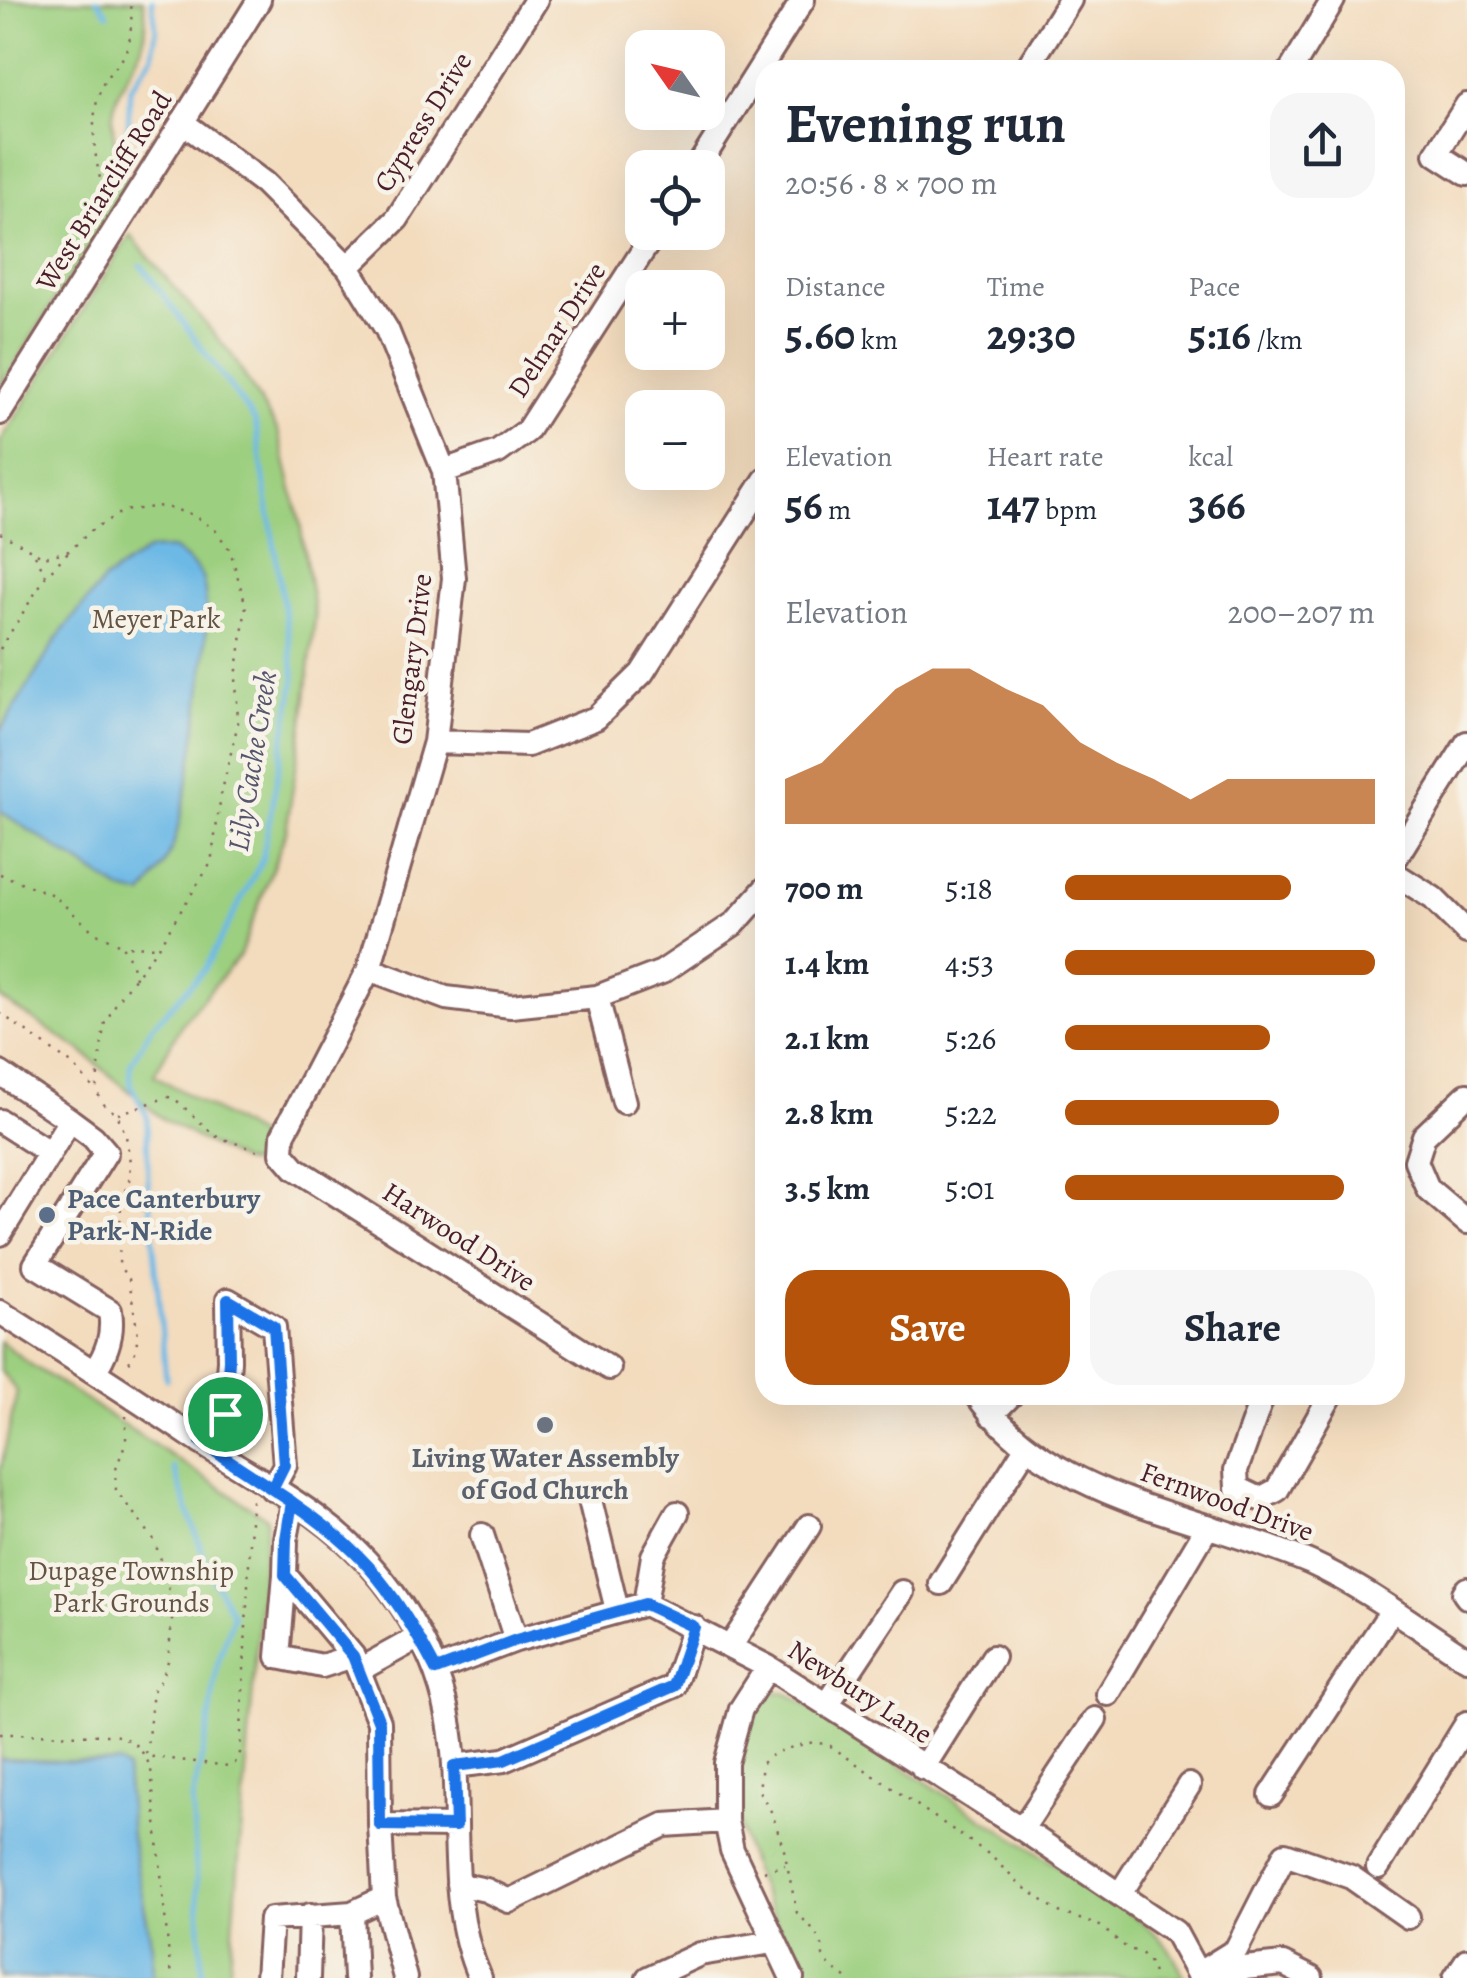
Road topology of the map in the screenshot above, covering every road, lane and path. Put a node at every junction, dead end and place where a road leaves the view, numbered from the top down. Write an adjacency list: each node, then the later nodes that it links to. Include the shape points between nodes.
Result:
1 (131, 0): 15 (path, via 123,58 105,80 96,111 94,145)
2 (259, 0): 12 (street, West Briarcliff Road)
3 (536, 0): 17 (street, Cypress Drive, via 397,219)
4 (803, 0): 7 (street)
5 (1070, 0): 8 (street)
6 (1333, 0): 9 (street)
7 (765, 60)
8 (1032, 60)
9 (1297, 60)
10 (755, 75): 13 (street)
11 (1467, 105): 14 (street, via 1436,154)
12 (182, 122): 17 (street, Glengary Drive, via 264,183); 18 (street, West Briarcliff Road)
13 (707, 150)
14 (1467, 174)
15 (105, 198)
16 (643, 250): 19 (street, Delmar Drive, via 527,431 498,452)
17 (348, 267): 19 (street, Glengary Drive, via 388,330)
18 (0, 413)
19 (444, 470): 26 (street, Glengary Drive, via 454,578)
20 (755, 496): 26 (street, via 642,674 596,718 528,745)
21 (0, 534): 23 (path)
22 (69, 551): 23 (path); 24 (path); 34 (path, via 122,511 162,506 194,515 216,532 241,578 246,606 236,677 238,723 211,863)
23 (34, 552): 24 (path)
24 (46, 576): 25 (path)
25 (0, 649)
26 (436, 742): 35 (street, Glengary Drive)
27 (1467, 743): 28 (street)
28 (1405, 843)
29 (0, 874): 33 (path, via 53,895 92,931)
30 (1405, 880): 32 (street)
31 (755, 900): 37 (street, via 735,923 662,972)
32 (1467, 932)
33 (122, 946): 34 (path); 36 (path)
34 (158, 947): 36 (path)
35 (370, 969): 37 (street, via 446,998 512,1006); 47 (street, Glengary Drive, via 283,1135)
36 (135, 979): 40 (path, via 104,1025)
37 (597, 997): 42 (street)
38 (0, 1012): 40 (path)
39 (0, 1073): 44 (street)
40 (96, 1090): 43 (path)
41 (1467, 1096): 49 (street, via 1424,1136 1416,1160 1428,1189)
42 (624, 1102)
43 (117, 1114): 47 (path, via 168,1097 215,1136 254,1152); 54 (path, via 130,1162 121,1200 120,1266 129,1278 138,1335)
44 (70, 1120): 46 (street); 53 (street, via 106,1152 35,1265 110,1310 105,1356)
45 (0, 1122): 46 (street)
46 (50, 1153): 48 (street)
47 (282, 1153): 52 (street, Harwood Drive)
48 (8, 1205): 50 (street)
49 (1467, 1222)
50 (0, 1234)
51 (0, 1312): 53 (street)
52 (608, 1368)
53 (94, 1372): 61 (street)
54 (123, 1372)
55 (984, 1405): 60 (street, Fernwood Drive)
56 (1001, 1405): 60 (street)
57 (1260, 1405): 64 (street, via 1236,1470 1237,1488)
58 (1325, 1405): 64 (street, via 1277,1490 1260,1499)
59 (126, 1410): 94 (path, via 116,1491 153,1538 167,1576 172,1620 168,1660 153,1691)
60 (991, 1415): 62 (street, Fernwood Drive)
61 (201, 1442): 63 (street); 63 (street, via 225,1414 228,1300 274,1327 284,1465)
62 (1025, 1448): 69 (street, Fernwood Drive, via 1071,1478); 73 (street)
63 (262, 1494): 66 (street); 94 (path, via 240,1753 223,1766)
64 (1248, 1496): 70 (street)
65 (590, 1500): 78 (street)
66 (292, 1502): 72 (street); 81 (street, via 372,1566)
67 (677, 1513): 77 (street, via 653,1556)
68 (809, 1526): 83 (street)
69 (1208, 1526): 70 (street, Fernwood Drive); 89 (street)
70 (1234, 1534): 79 (street, Fernwood Drive, via 1313,1564)
71 (482, 1535): 82 (street)
72 (285, 1575): 86 (street); 86 (street, via 278,1657 322,1666)
73 (941, 1583)
74 (1467, 1589): 76 (street)
75 (902, 1592): 90 (street)
76 (1467, 1597)
77 (645, 1604): 78 (street); 80 (street, Newbury Lane)
78 (617, 1610): 82 (street)
79 (1392, 1610): 84 (street, Fernwood Drive); 98 (street)
80 (694, 1627): 83 (street, Newbury Lane); 95 (street, via 674,1686 504,1760)
81 (419, 1636): 86 (street); 88 (street)
82 (516, 1640): 88 (street)
83 (730, 1646): 87 (street, Newbury Lane)
84 (1465, 1655)
85 (993, 1657): 96 (street)
86 (356, 1663): 100 (street, via 379,1722)
87 (768, 1667): 90 (street, Newbury Lane); 99 (street, via 741,1709 726,1763)
88 (436, 1670): 95 (street)
89 (1108, 1694)
90 (827, 1704): 96 (street, Newbury Lane)
91 (1094, 1719): 102 (street)
92 (1467, 1723): 103 (street)
93 (0, 1734): 94 (path, via 112,1735)
94 (146, 1756): 113 (path)
95 (454, 1766): 101 (street)
96 (923, 1768): 102 (street, Newbury Lane)
97 (1189, 1785): 105 (street)
98 (1271, 1794)
99 (726, 1821): 104 (street, via 664,1825 508,1901); 110 (street, via 732,1850)
100 (380, 1825): 101 (street); 106 (street)
101 (456, 1826): 104 (street)
102 (1022, 1829): 105 (street, Newbury Lane)
103 (1378, 1866)
104 (458, 1884): 118 (street, via 466,1947)
105 (1120, 1894): 112 (street, Newbury Lane, via 1176,1932)
106 (384, 1898): 107 (street); 117 (street)
107 (352, 1913): 108 (street); 116 (street)
108 (310, 1915): 114 (street, via 271,1919); 115 (street)
109 (1408, 1918): 112 (street, via 1352,1876 1285,1854 1236,1950)
110 (774, 1942): 119 (street, via 700,1954); 120 (street)
111 (1467, 1960): 124 (street)
112 (1199, 1976): 123 (street, via 1283,1964)
113 (170, 1978)
114 (267, 1978)
115 (308, 1978)
116 (356, 1978)
117 (405, 1978)
118 (480, 1978)
119 (648, 1978)
120 (792, 1978)
121 (846, 1978): 122 (path, via 831,1968 814,1930 797,1913 784,1850 759,1791 762,1763 814,1742 859,1763 1059,1912 1100,1926 1140,1952)
122 (1156, 1978)
123 (1311, 1978)
124 (1456, 1978)

